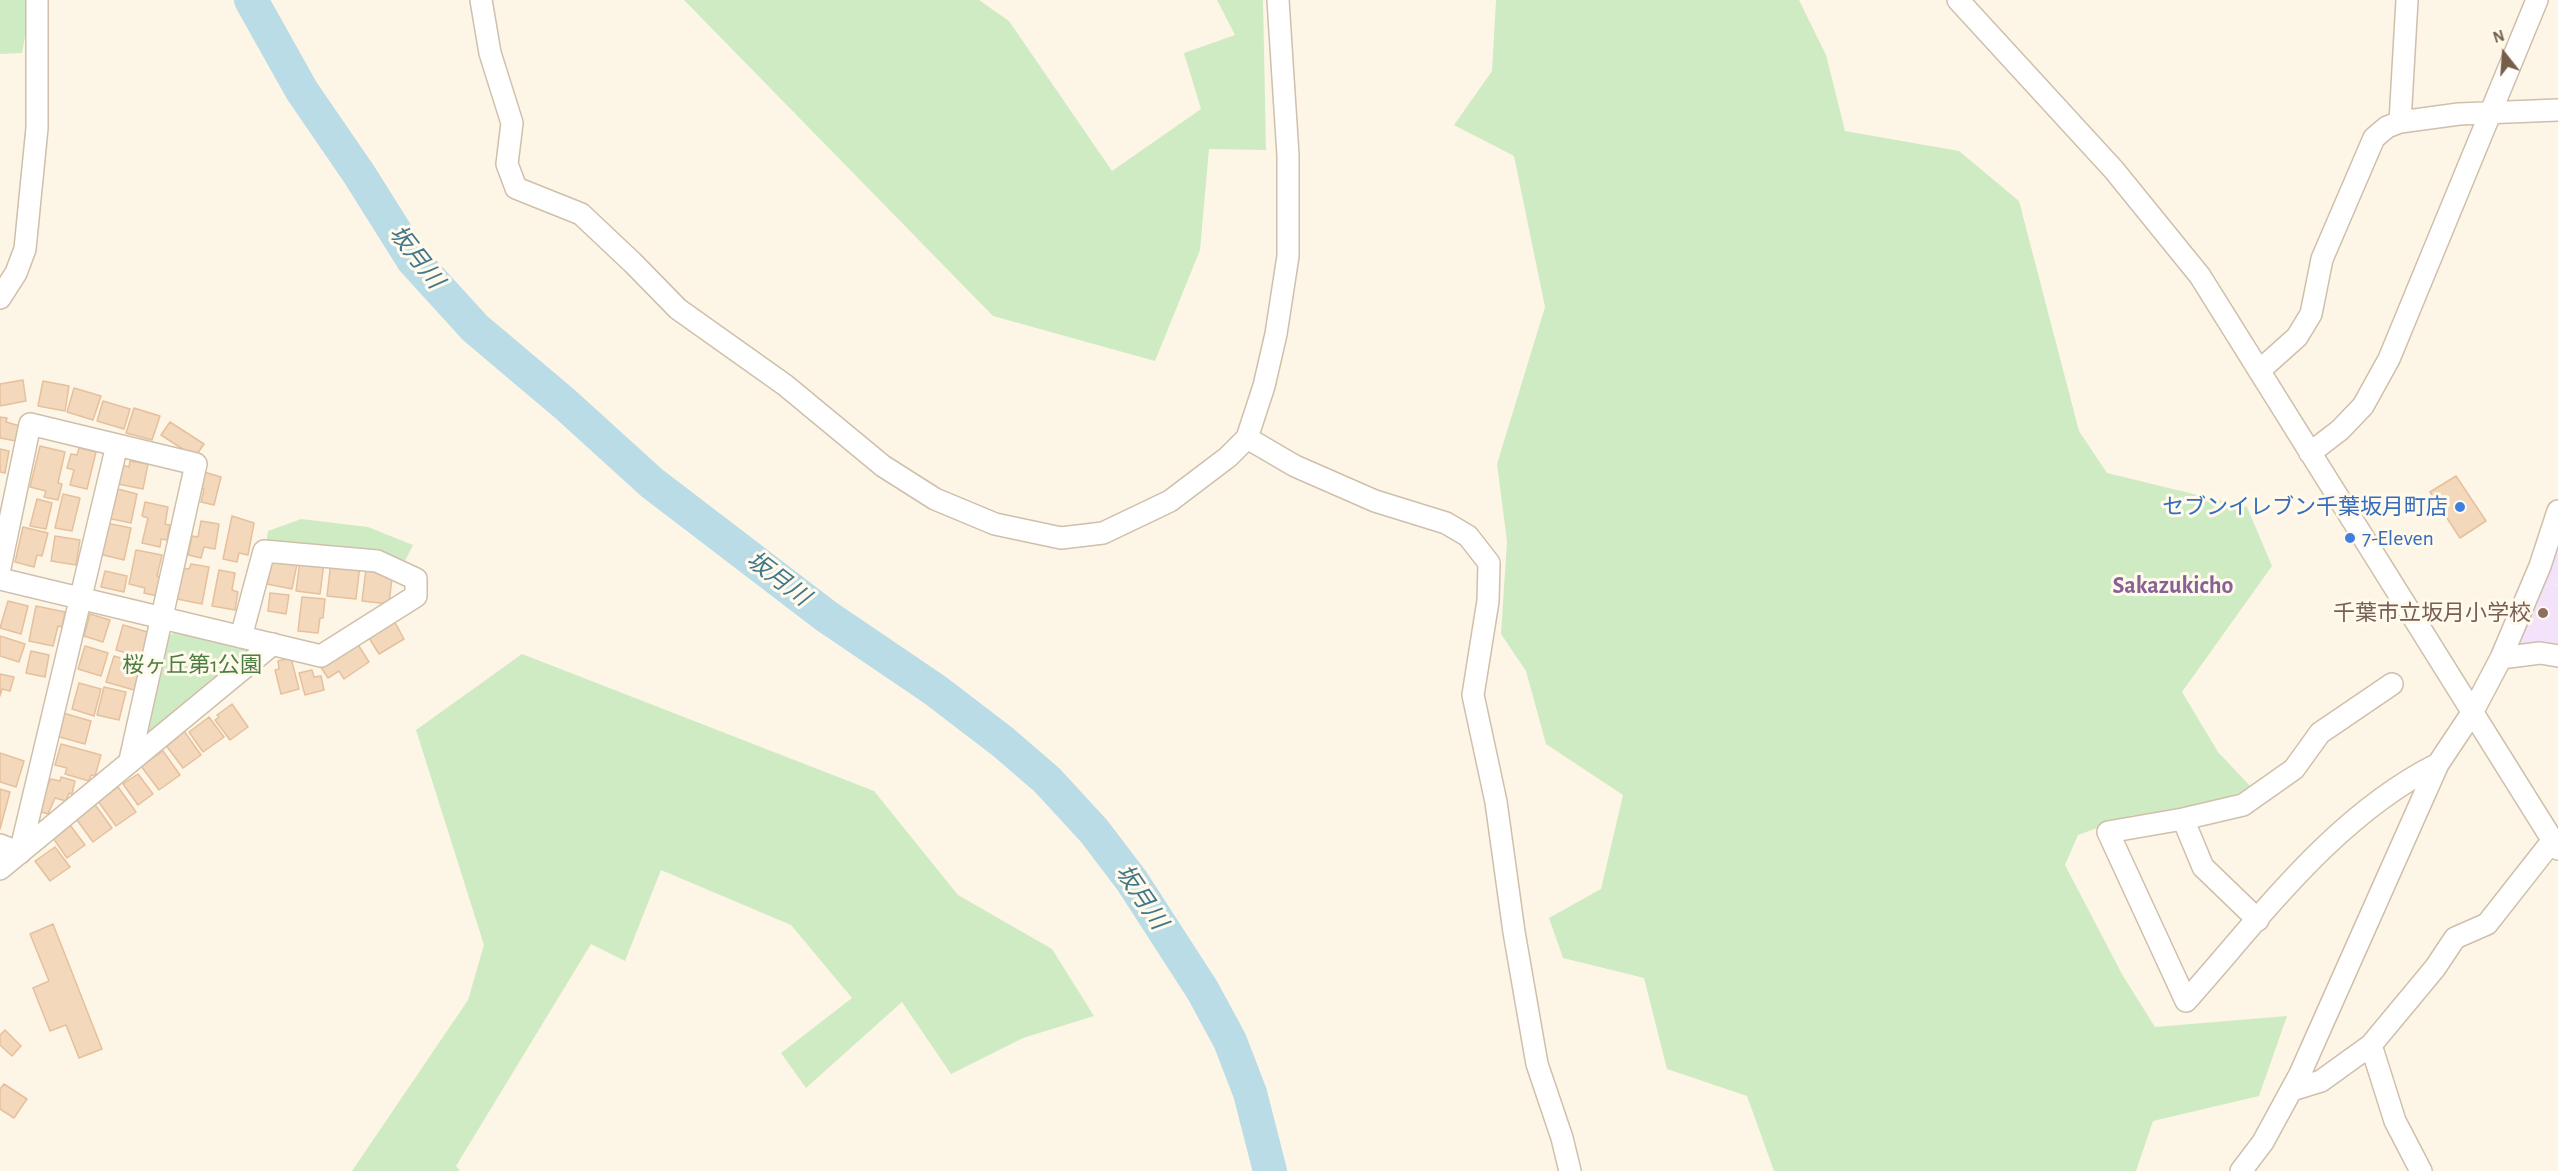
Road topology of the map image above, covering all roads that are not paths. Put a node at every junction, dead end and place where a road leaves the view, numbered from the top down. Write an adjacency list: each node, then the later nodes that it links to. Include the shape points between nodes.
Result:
1 (37, 0): 10 (street, via 37,128 25,249)
2 (482, 0): 12 (street, via 490,53 512,123 507,164 516,188 581,214 678,309 785,385 883,466 935,499 995,524 1061,538 1103,533 1170,501)
3 (1278, 0): 12 (street, via 1288,155 1288,256 1276,334)
4 (1958, 0): 11 (street, via 2114,170 2200,276)
5 (2407, 0): 9 (street)
6 (2537, 0): 8 (street)
7 (2558, 110): 8 (street)
8 (2490, 115): 9 (street, via 2459,114); 14 (street, via 2389,359 2363,406)
9 (2400, 122): 11 (street, via 2374,138 2322,259 2311,314 2297,337)
10 (0, 298)
11 (2259, 371): 14 (street)
12 (1247, 438): 36 (street, via 1296,466 1375,501 1446,523 1468,536 1489,563 1488,601 1473,695 1496,802 1537,1064)
13 (117, 445): 16 (street, via 30,424); 18 (street); 19 (street, via 196,464)
14 (2310, 453): 25 (street)
15 (2558, 511): 23 (street, via 2540,566)
16 (0, 568)
17 (0, 579): 18 (street)
18 (80, 598): 19 (street); 31 (street)
19 (163, 618): 20 (street); 26 (street)
20 (241, 637): 21 (street); 21 (street, via 264,550 377,561 416,579 416,596 321,656)
21 (273, 644): 26 (street)
22 (2558, 656): 23 (street, via 2540,653)
23 (2501, 658): 25 (street)
24 (2392, 684): 28 (street, via 2320,733 2295,769 2243,805)
25 (2472, 713): 27 (street); 29 (street)
26 (130, 760): 31 (street)
27 (2438, 764): 33 (street, via 2408,779 2363,811); 35 (street)
28 (2184, 819): 33 (street, via 2203,867); 33 (street, via 2108,832 2186,1001)
29 (2555, 844): 34 (street, via 2487,924 2455,938)
30 (0, 845): 31 (street)
31 (20, 853): 32 (street)
32 (0, 868)
33 (2258, 920)
34 (2371, 1046): 35 (street, via 2321,1081); 38 (street, via 2396,1121)
35 (2292, 1090): 37 (street, via 2263,1142)
36 (1570, 1171)
37 (2241, 1171)
38 (2421, 1171)

